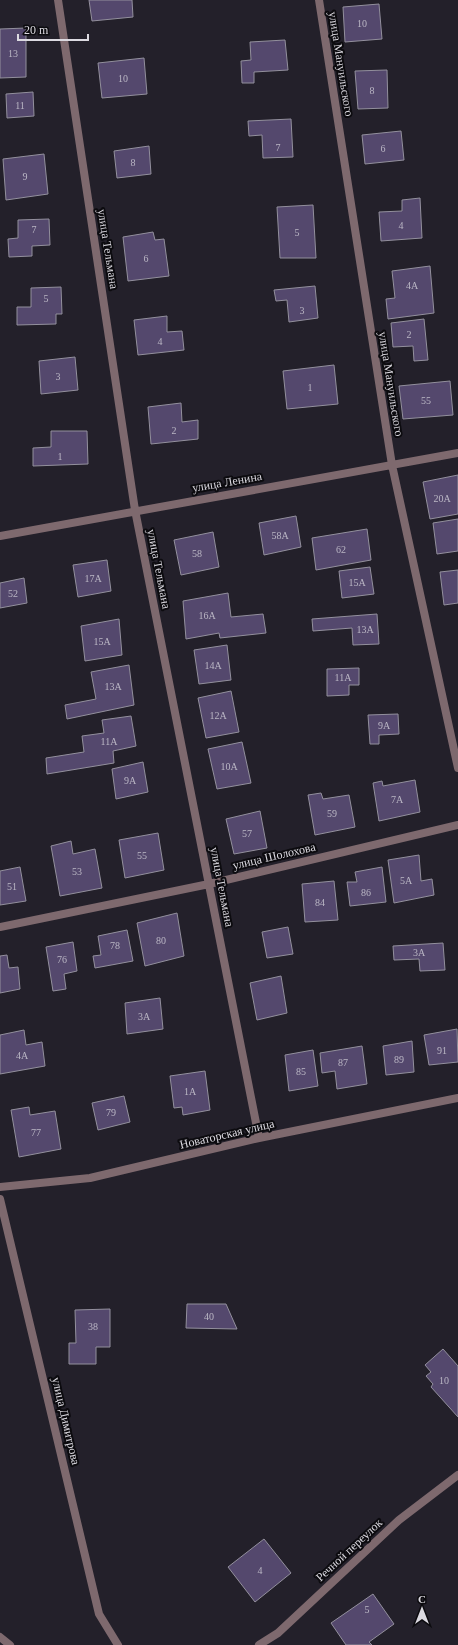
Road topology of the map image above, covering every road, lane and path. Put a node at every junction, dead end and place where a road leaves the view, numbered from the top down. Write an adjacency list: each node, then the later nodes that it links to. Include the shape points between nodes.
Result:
1 (58, 0): 5 (street, улица Тельмана)
2 (318, 0): 4 (street, улица Мануильского)
3 (458, 453): 4 (street, улица Ленина)
4 (392, 465): 5 (street, улица Ленина); 7 (street, улица Мануильского)
5 (135, 510): 6 (street, улица Ленина); 9 (street, улица Тельмана)
6 (0, 536)
7 (458, 768)
8 (458, 825): 9 (street, улица Шолохова)
9 (209, 884): 10 (street, улица Шолохова); 12 (street, улица Тельмана)
10 (0, 927)
11 (458, 1098): 12 (street, Новаторская улица)
12 (259, 1138): 13 (street, Новаторская улица, via 90,1178)
13 (0, 1187)
14 (0, 1198): 18 (street, улица Димитрова, via 100,1614)
15 (458, 1474): 19 (street, Речной переулок, via 399,1520 278,1633)
16 (0, 1637): 17 (street)
17 (10, 1645)
18 (118, 1645)
19 (259, 1645)

